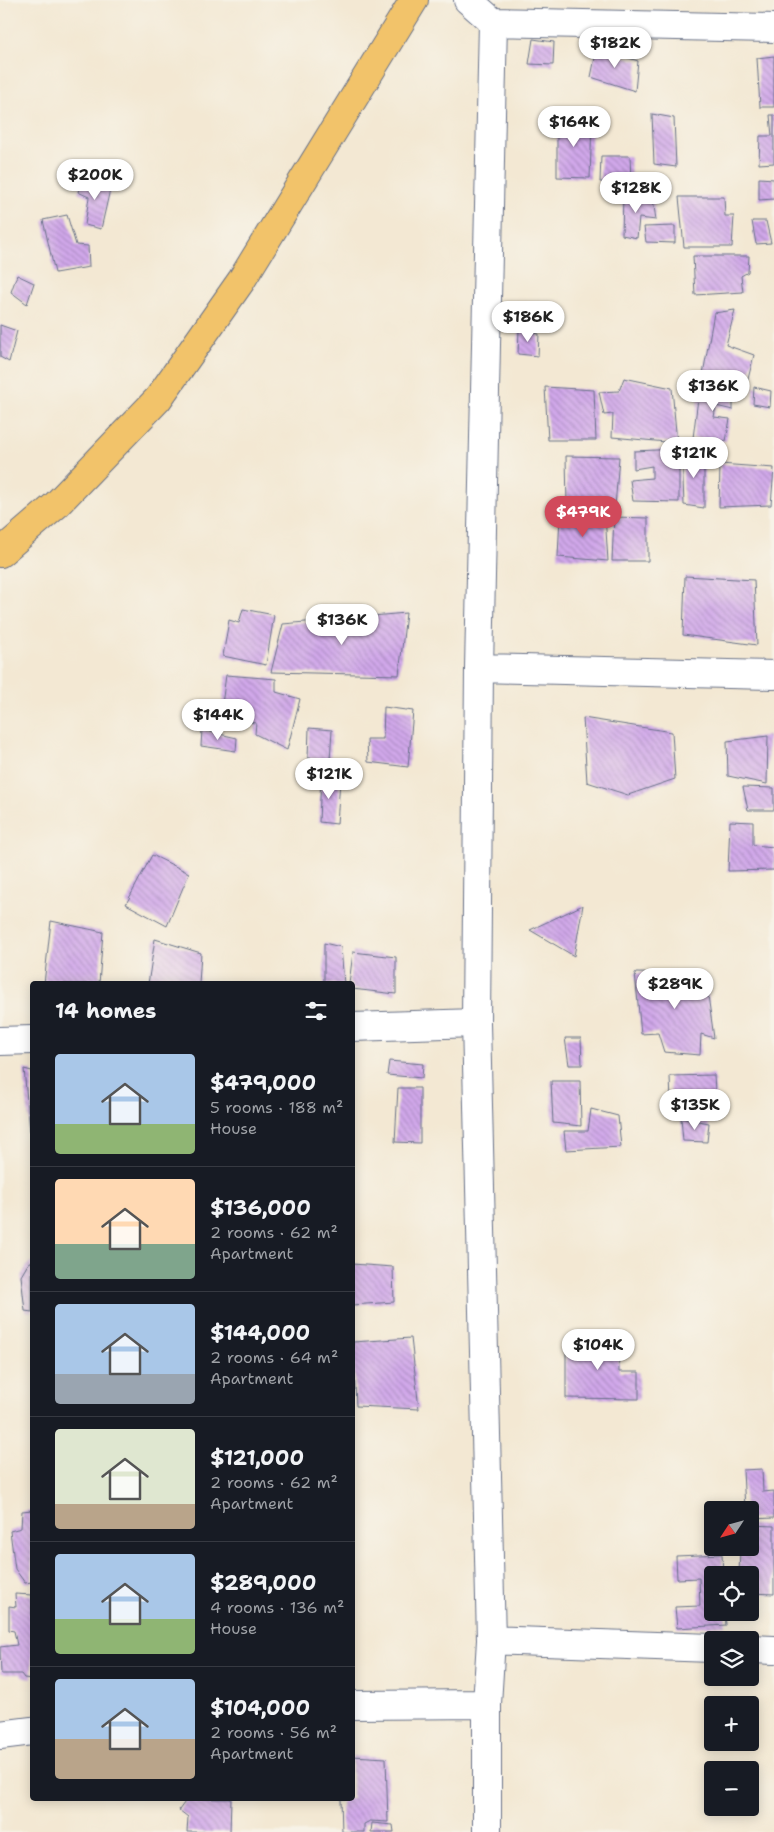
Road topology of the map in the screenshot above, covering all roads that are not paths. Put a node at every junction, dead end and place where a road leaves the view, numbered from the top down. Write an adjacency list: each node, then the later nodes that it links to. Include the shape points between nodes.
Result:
1 (414, 0): 5 (highway, via 241,281 158,399 56,505)
2 (468, 0): 3 (street)
3 (493, 22): 4 (street); 6 (street)
4 (774, 28)
5 (0, 553)
6 (479, 668): 7 (street); 8 (street)
7 (774, 675)
8 (476, 1023): 9 (street); 12 (street)
9 (355, 1027)
10 (30, 1040): 11 (street)
11 (0, 1041)
12 (491, 1640): 13 (street); 16 (street)
13 (704, 1648)
14 (759, 1649): 15 (street)
15 (774, 1650)
16 (487, 1704): 17 (street); 20 (street)
17 (355, 1705)
18 (30, 1731): 19 (street)
19 (0, 1735)
20 (487, 1832)

